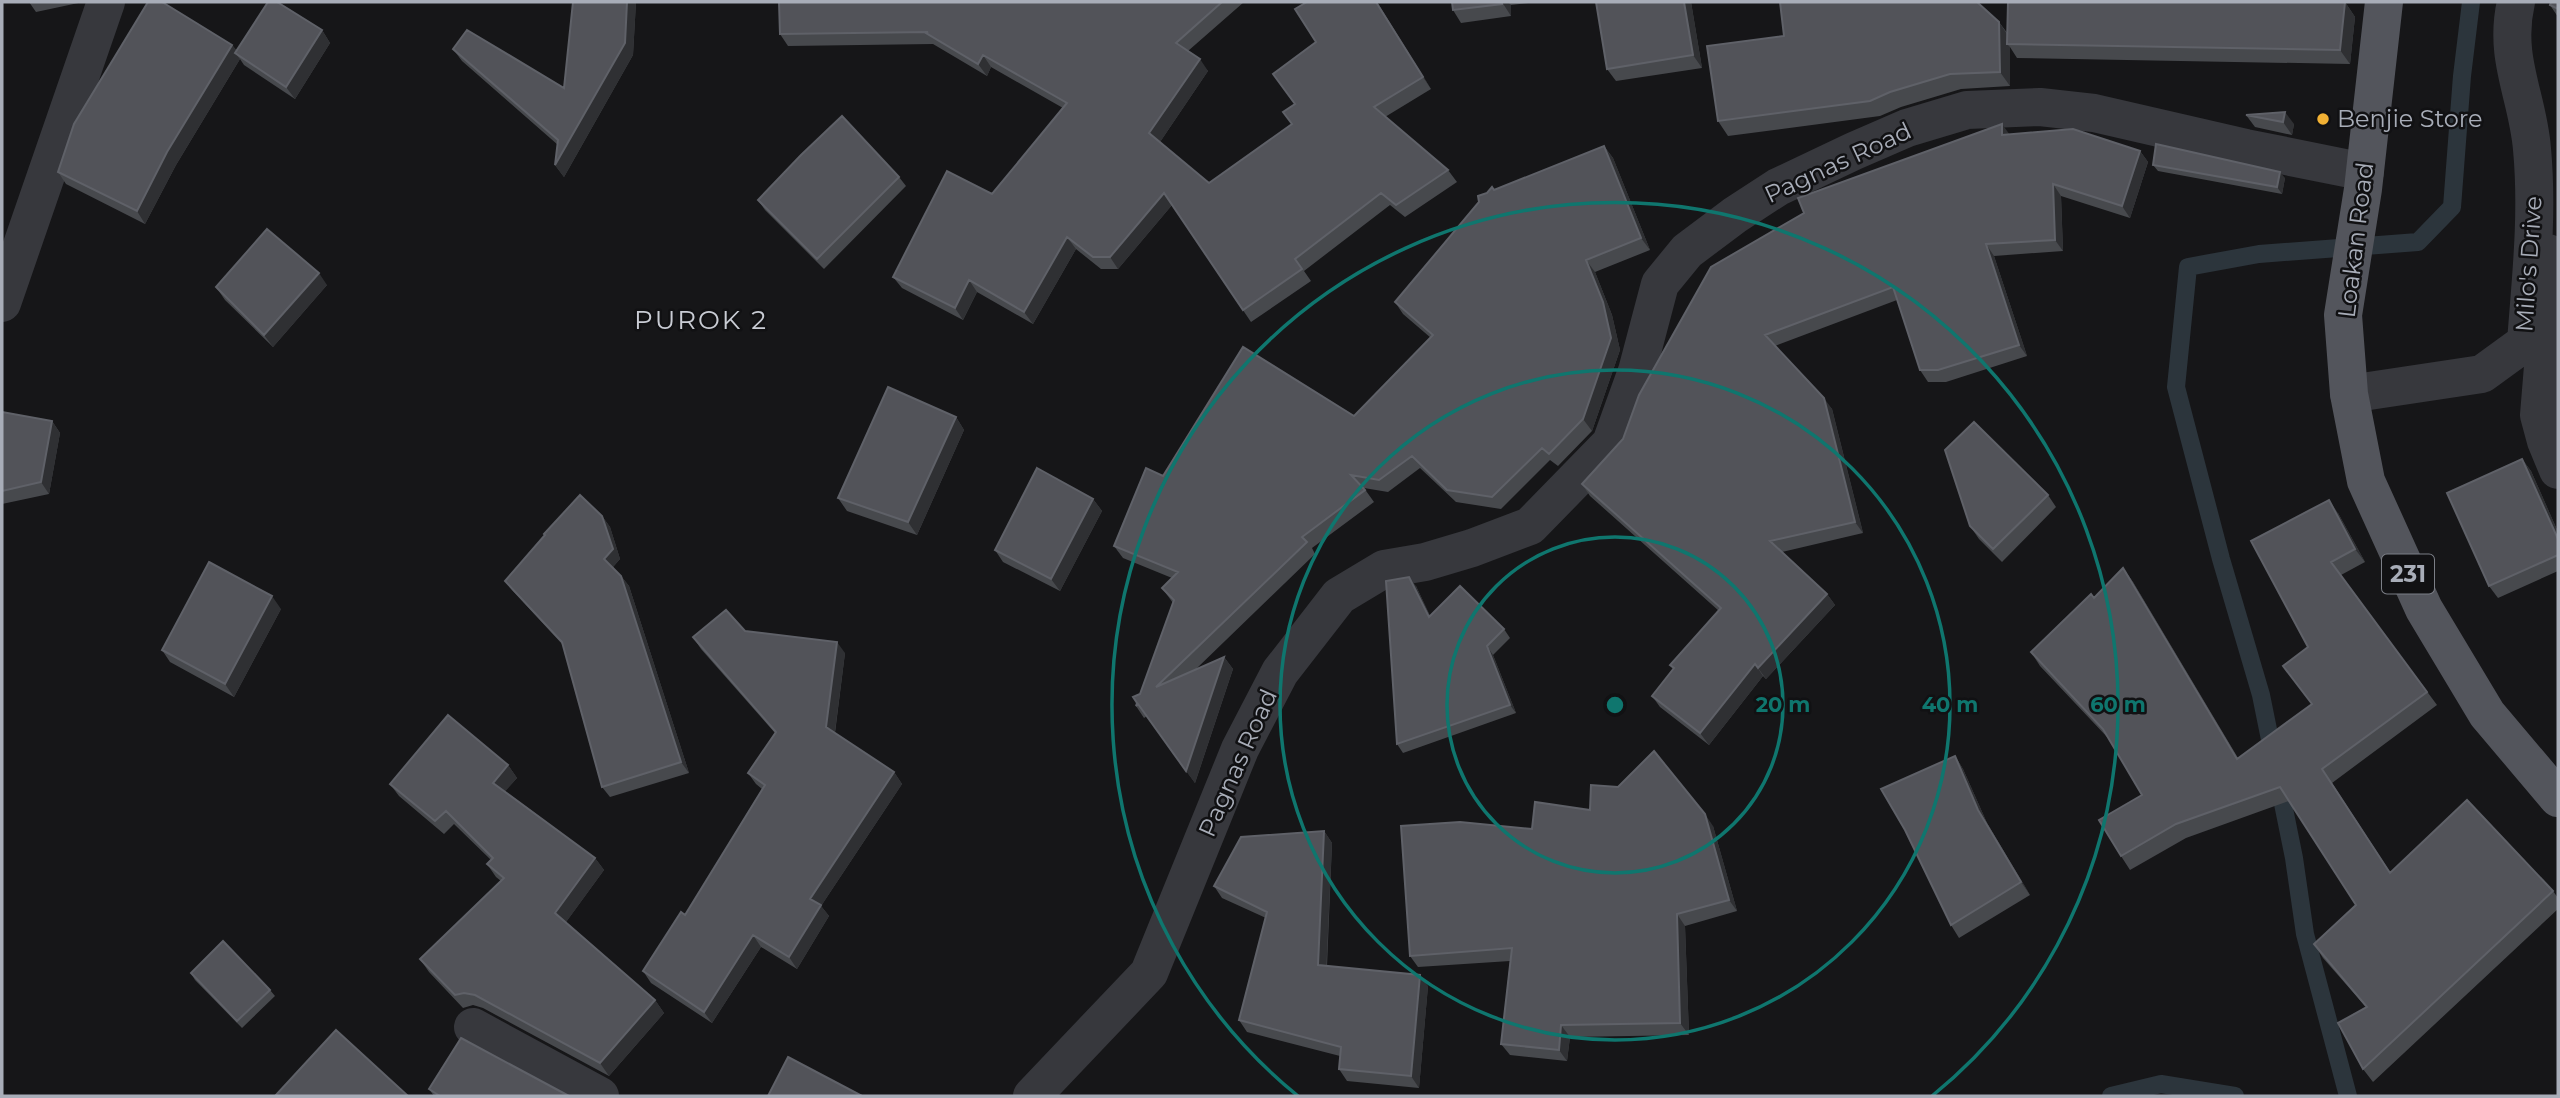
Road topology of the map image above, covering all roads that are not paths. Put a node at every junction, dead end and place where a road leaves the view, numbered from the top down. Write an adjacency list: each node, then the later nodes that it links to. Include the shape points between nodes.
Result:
1 (106, 2): 7 (street)
2 (2384, 2): 5 (main road, Loakan Road / 231)
3 (2515, 2): 4 (street, Milo's Drive, via 2514,65)
4 (2545, 141): 6 (street, Milo's Drive)
5 (2364, 181): 8 (main road, Loakan Road / 231, via 2343,315); 13 (street, Pagnas Road, via 2094,113 2040,107 1967,110 1907,128 1854,151 1778,187 1735,215 1687,251 1660,284 1611,443 1530,526 1437,559 1384,569 1339,596 1280,672 1240,749 1149,973)
6 (2536, 214): 8 (street, Milo's Drive, via 2526,342 2482,374); 9 (street, via 2556,278 2556,317 2544,354 2539,415)
7 (2, 303)
8 (2349, 394): 10 (main road, Loakan Road / 231, via 2366,481 2424,608 2487,714)
9 (2558, 470)
10 (2558, 798)
11 (473, 1027): 12 (street)
12 (600, 1096)
13 (1032, 1096)

